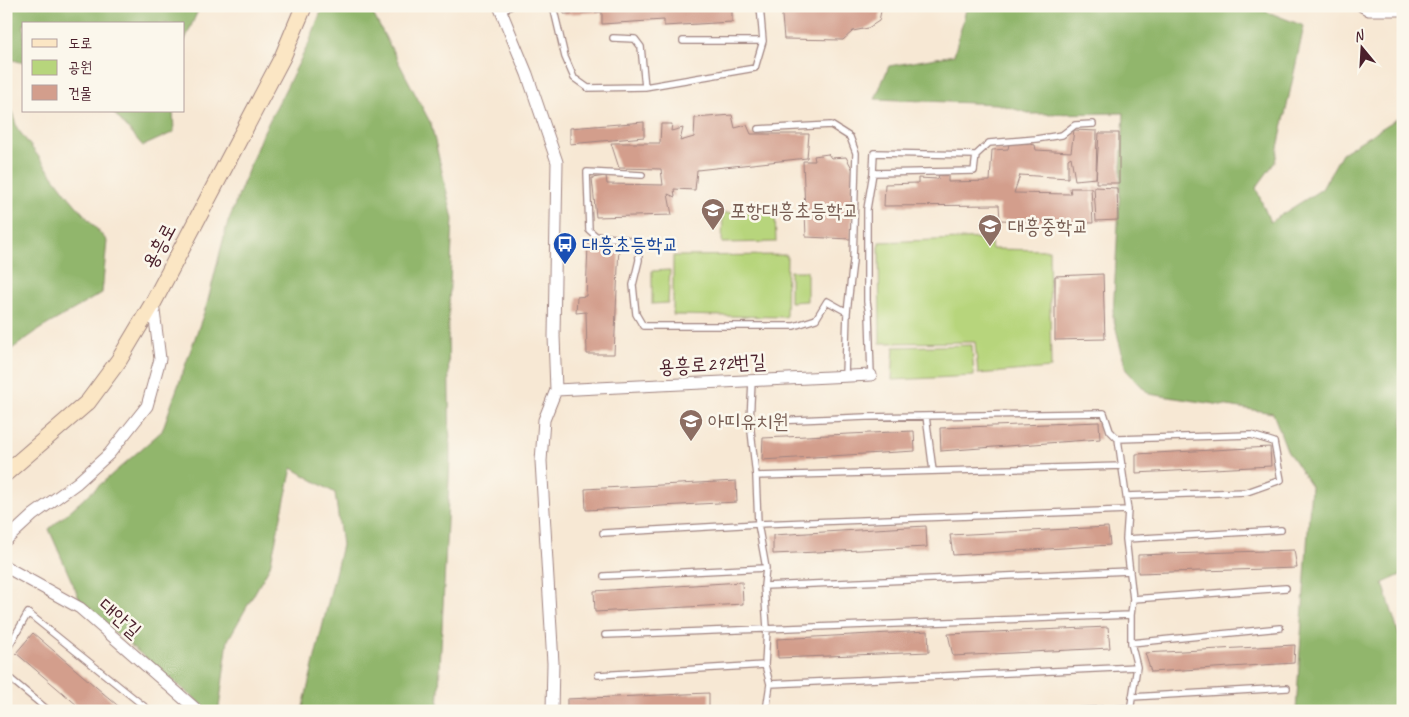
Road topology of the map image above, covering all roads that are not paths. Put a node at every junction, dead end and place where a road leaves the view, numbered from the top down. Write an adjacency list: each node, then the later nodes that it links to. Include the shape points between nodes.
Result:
1 (304, 6): 16 (main road, 용흥로, via 283,56)
2 (553, 6): 10 (lane, via 565,57 574,78 588,88)
3 (760, 6): 9 (lane)
4 (1362, 6): 6 (street, via 1369,10)
5 (504, 8): 21 (street, via 557,162)
6 (1403, 10)
7 (613, 38): 10 (lane, via 635,39 640,46)
8 (683, 40): 9 (lane)
9 (763, 41): 10 (lane, via 755,68)
10 (645, 86)
11 (1093, 124): 13 (lane, via 1075,125 1062,135 988,143)
12 (758, 129): 17 (lane, via 831,125 850,137 856,154 856,186)
13 (976, 155): 14 (lane, via 974,170); 14 (lane, via 874,153)
14 (873, 173): 18 (lane, via 867,209 866,302)
15 (642, 175): 17 (lane, via 587,172 589,230 596,236 638,245 639,260 633,285 636,314 643,326 794,326 816,318 827,301)
16 (153, 303): 27 (main road, 용흥로, via 120,360 88,402); 35 (street, via 160,359 147,406 108,454)
17 (847, 312): 19 (lane)
18 (871, 375): 19 (street, 용흥로292번길)
19 (846, 376): 20 (street, 용흥로292번길)
20 (752, 381): 21 (street, 용흥로292번길); 23 (lane)
21 (556, 390): 60 (street, via 544,420 542,461 553,663)
22 (926, 416): 23 (lane); 24 (lane, via 1104,413 1110,431); 26 (lane)
23 (750, 422): 28 (lane)
24 (1118, 439): 25 (lane); 29 (lane, via 1251,435 1274,442 1280,480 1247,492)
25 (1123, 466): 26 (lane); 29 (lane)
26 (933, 471): 28 (lane)
27 (6, 473)
28 (756, 476): 31 (lane)
29 (1126, 496): 30 (lane)
30 (1128, 510): 31 (lane); 34 (lane)
31 (758, 524): 33 (lane); 37 (lane)
32 (1281, 530): 34 (lane)
33 (603, 534)
34 (1126, 539): 38 (lane)
35 (6, 540)
36 (6, 567): 59 (street, 대안길, via 80,608)
37 (766, 568): 39 (lane); 40 (lane)
38 (1130, 571): 40 (lane); 42 (lane)
39 (604, 576)
40 (764, 586): 44 (lane)
41 (1286, 588): 42 (lane)
42 (1132, 599): 43 (lane)
43 (1130, 615): 44 (lane); 47 (lane)
44 (767, 628): 46 (lane); 49 (lane)
45 (1280, 628): 47 (lane)
46 (604, 635)
47 (1131, 643): 50 (lane)
48 (6, 650): 58 (lane, via 28,613)
49 (765, 665): 52 (lane); 53 (lane)
50 (1137, 667): 53 (lane); 55 (lane)
51 (6, 675): 57 (lane)
52 (598, 675)
53 (770, 684): 61 (lane)
54 (1287, 688): 55 (lane)
55 (1132, 697): 56 (lane)
56 (1130, 709): 62 (lane)
57 (49, 711)
58 (150, 711)
59 (198, 711)
60 (552, 711)
61 (766, 711)
62 (1077, 711)

